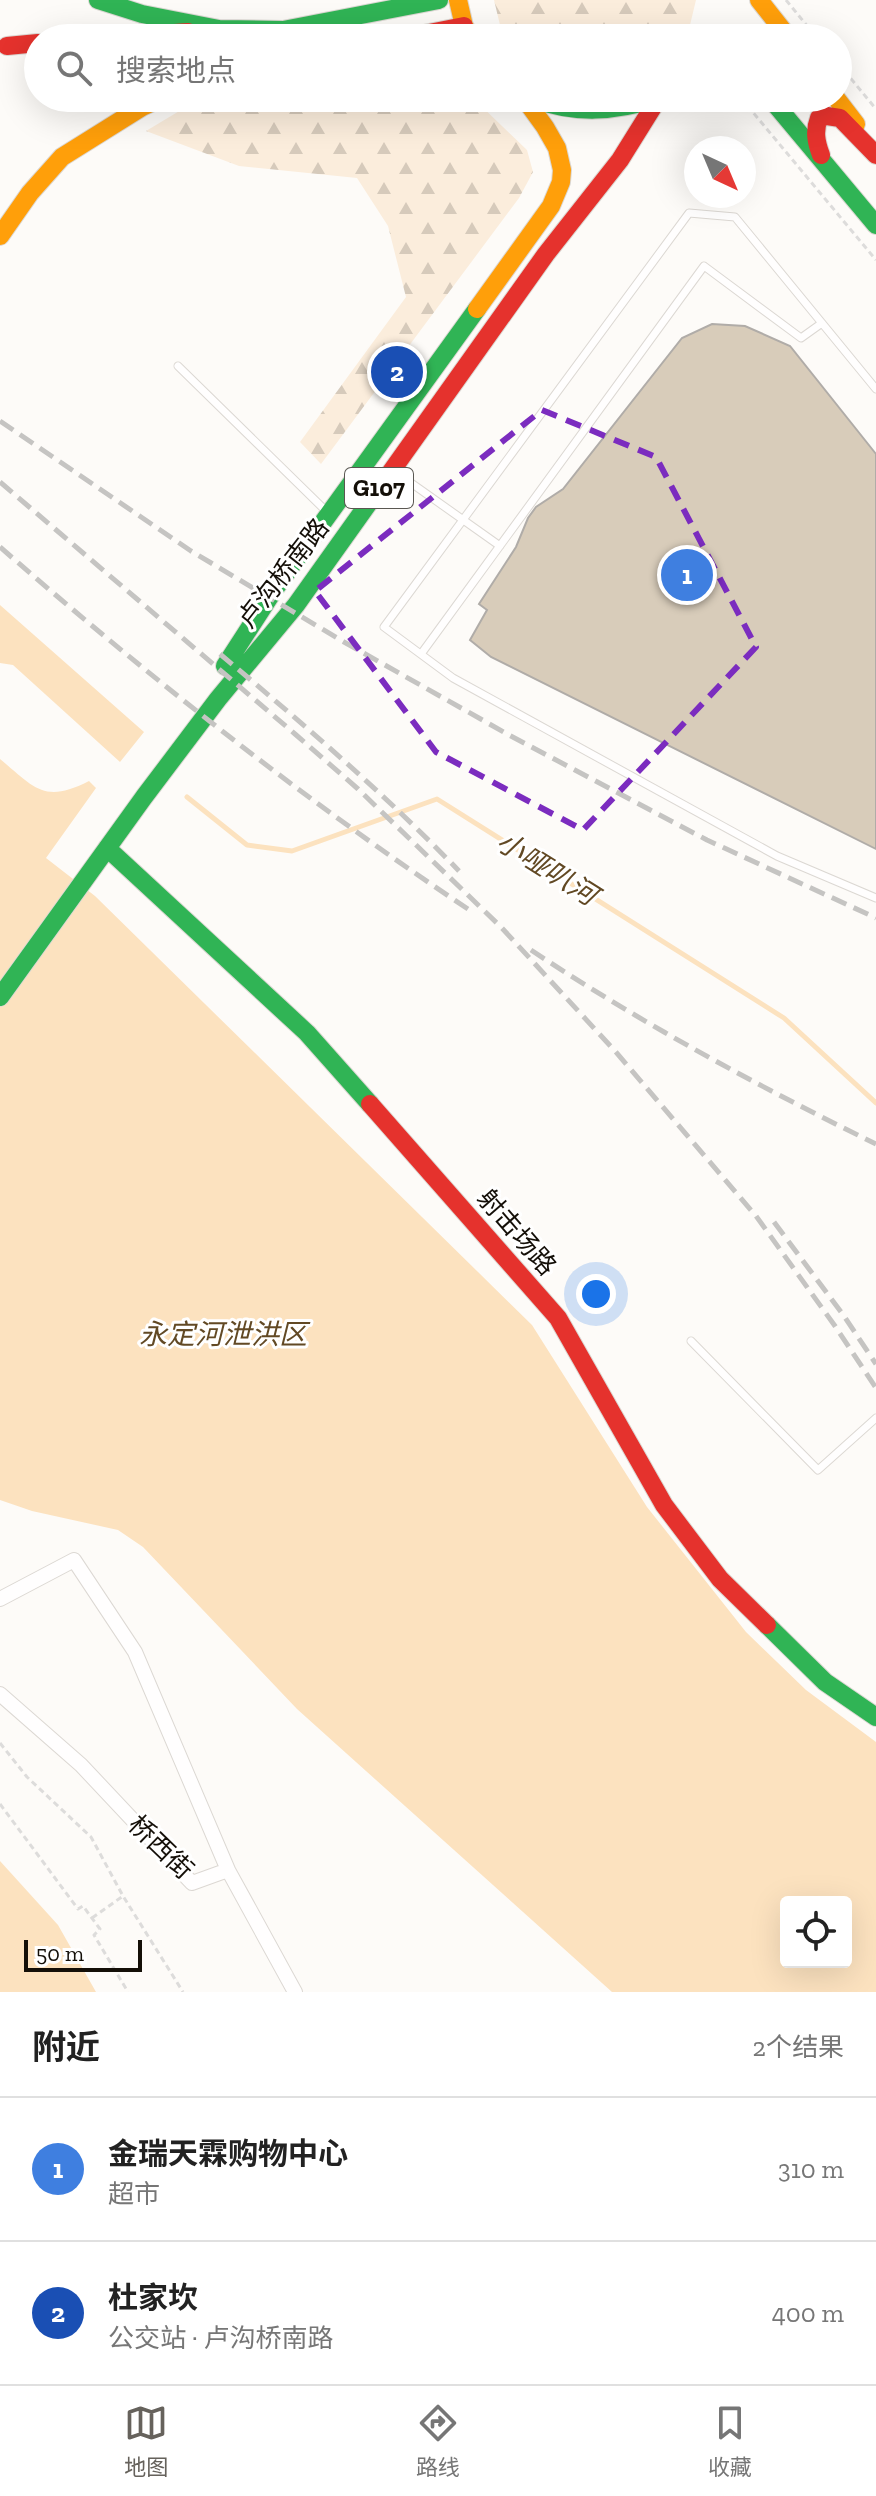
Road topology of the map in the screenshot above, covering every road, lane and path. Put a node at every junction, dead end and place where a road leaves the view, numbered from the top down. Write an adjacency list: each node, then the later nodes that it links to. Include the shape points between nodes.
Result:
1 (98, 0): 6 (main road)
2 (439, 0): 7 (main road)
3 (458, 0): 8 (main road)
4 (759, 0): 9 (main road)
5 (786, 0): 10 (path)
6 (193, 24)
7 (314, 24)
8 (466, 24)
9 (778, 24)
10 (806, 24)
11 (24, 44): 12 (main road)
12 (7, 46)
13 (852, 80): 14 (path)
14 (876, 109)
15 (134, 112): 25 (main road, via 62,157)
16 (535, 112): 31 (main road, 卢沟桥南路 / G107, via 550,132 562,168 551,206)
17 (649, 112): 30 (main road, 卢沟桥南路 / G107, via 620,160)
18 (753, 112): 26 (path)
19 (782, 112): 23 (main road)
20 (847, 112): 21 (main road)
21 (876, 149)
22 (876, 155): 23 (main road, via 840,118 827,116 819,118 814,129)
23 (824, 162): 24 (main road)
24 (876, 225)
25 (0, 236)
26 (876, 260)
27 (822, 323): 29 (lane); 32 (lane, via 735,217 689,213); 33 (lane, via 801,338 704,266)
28 (178, 366): 31 (lane)
29 (876, 389)
30 (392, 469): 32 (lane); 35 (main road, 卢沟桥南路 / G107, via 296,605 252,655)
31 (329, 514): 36 (main road, 卢沟桥南路 / G107)
32 (463, 521): 33 (lane); 34 (lane, via 384,627)
33 (500, 546): 34 (lane)
34 (421, 654): 37 (lane, via 453,678 777,856)
35 (107, 848): 36 (main road, 卢沟桥南路 / G107); 44 (main road, 射击场路, via 307,1033 558,1318 664,1505 720,1579 825,1682)
36 (87, 869): 38 (main road, 卢沟桥南路 / G107); 39 (main road, 卢沟桥南路 / G107)
37 (876, 898)
38 (0, 980)
39 (0, 997)
40 (691, 1341): 41 (lane, via 818,1470)
41 (876, 1418)
42 (0, 1599): 47 (street, via 74,1560 135,1652)
43 (0, 1694): 47 (street, 桥西街, via 81,1765 192,1883)
44 (876, 1717)
45 (0, 1743): 48 (path, via 27,1777 91,1837)
46 (0, 1804): 49 (path, via 78,1909 83,1906)
47 (228, 1870): 52 (street, 桥西街)
48 (123, 1896): 49 (path); 51 (path)
49 (92, 1918): 50 (path, via 100,1929 94,1935)
50 (128, 1992)
51 (183, 1992)
52 (295, 1992)

